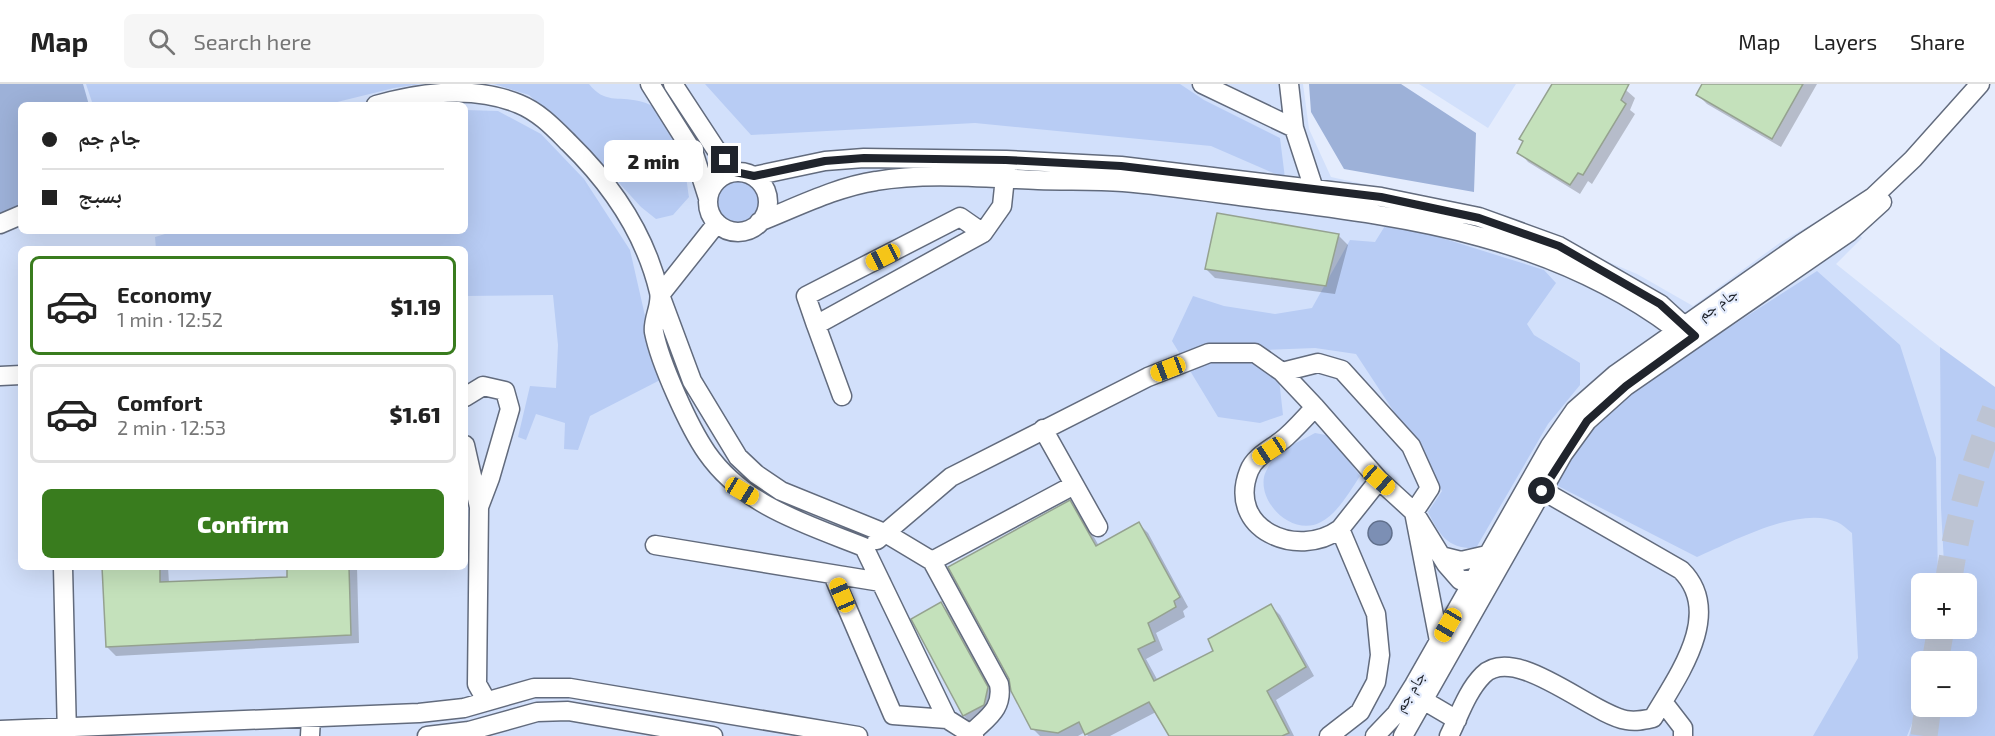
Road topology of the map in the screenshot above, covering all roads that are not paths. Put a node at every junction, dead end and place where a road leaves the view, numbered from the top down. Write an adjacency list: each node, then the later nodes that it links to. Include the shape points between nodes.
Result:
1 (636, 84): 7 (lane)
2 (673, 84): 12 (lane)
3 (1202, 84): 9 (lane)
4 (1289, 84): 9 (lane)
5 (1980, 84): 11 (lane, جام جم)
6 (1995, 86): 11 (lane, جام جم)
7 (653, 89): 16 (lane, via 694,154)
8 (391, 102): 22 (lane, via 461,92 519,104 547,121 618,199 638,232)
9 (1294, 128): 15 (lane)
10 (1006, 160): 13 (lane, via 864,158 825,161); 14 (lane); 15 (lane, via 1121,166)
11 (1918, 162): 24 (lane, جام جم, via 1849,232)
12 (735, 172): 13 (lane); 16 (lane, via 717,180)
13 (754, 176): 18 (lane, via 767,198 765,215)
14 (1005, 179): 15 (lane, via 1123,182); 18 (lane, via 874,181 834,192); 21 (lane, via 1002,206)
15 (1312, 197): 24 (lane, via 1447,226 1563,257 1660,304)
16 (708, 198): 19 (lane, via 708,207)
17 (18, 216): 20 (lane)
18 (759, 222): 19 (lane, via 743,231 725,229)
19 (717, 223): 22 (lane)
20 (0, 225)
21 (983, 233): 23 (lane); 23 (lane, via 960,217 806,296)
22 (660, 295): 28 (lane, via 654,331)
23 (816, 325): 30 (lane)
24 (1686, 334): 36 (lane, جام جم, via 1587,421)
25 (1282, 372): 31 (lane); 32 (lane, via 1255,353 1209,353 1148,377); 38 (lane, via 1317,363 1342,370 1411,446 1430,488)
26 (18, 375): 27 (lane)
27 (0, 376)
28 (683, 385): 41 (lane, via 756,474 810,505); 43 (lane, via 695,433 707,453 742,491 785,515)
29 (468, 395): 37 (lane, via 483,386 505,391 510,409)
30 (842, 396)
31 (1315, 407): 34 (lane); 40 (lane, via 1285,438 1255,460 1249,471 1246,497 1258,526 1274,537 1318,542)
32 (1043, 429): 35 (lane); 41 (lane, via 951,477)
33 (468, 458): 37 (lane)
34 (1379, 480): 38 (lane); 40 (lane)
35 (1074, 484): 39 (lane); 46 (lane)
36 (1535, 487): 44 (lane, جام جم); 51 (lane, جام جم); 55 (lane, via 1681,570 1695,586 1697,631 1690,656)
37 (479, 507): 53 (lane, via 477,684)
38 (1414, 512): 45 (lane); 50 (lane)
39 (1098, 527)
40 (1340, 530): 67 (lane, via 1376,614 1380,655 1376,682 1360,712)
41 (887, 534): 43 (lane); 46 (lane)
42 (655, 545): 48 (lane)
43 (864, 547): 49 (lane)
44 (1487, 555): 45 (lane, via 1461,561); 51 (lane, جام جم)
45 (1441, 556): 51 (lane)
46 (932, 561): 66 (lane, via 999,684 1001,695 993,714)
47 (63, 570): 61 (lane)
48 (833, 574): 49 (lane); 57 (lane, via 893,715)
49 (880, 582): 57 (lane)
50 (1429, 590): 51 (lane, via 1456,600); 52 (lane)
51 (1473, 591): 52 (lane, جام جم); 54 (lane, جام جم)
52 (1439, 641): 68 (lane, جام جم, via 1396,714)
53 (489, 699): 56 (lane, via 464,708 419,713); 58 (lane); 65 (lane, via 534,688 570,688)
54 (1423, 700): 59 (lane); 69 (lane, جام جم)
55 (1662, 702): 59 (lane, via 1653,717 1624,720 1521,668 1509,666 1484,674); 70 (lane, via 1683,728)
56 (311, 718): 61 (lane); 62 (lane)
57 (947, 720): 66 (lane)
58 (499, 721): 63 (lane, via 469,731); 64 (lane, via 537,712 568,711)
59 (1453, 728)
60 (0, 730): 61 (lane)
61 (67, 732)
62 (310, 736)
63 (428, 736)
64 (714, 736)
65 (858, 736)
66 (971, 736)
67 (1329, 736)
68 (1375, 736)
69 (1403, 736)
70 (1683, 736)

